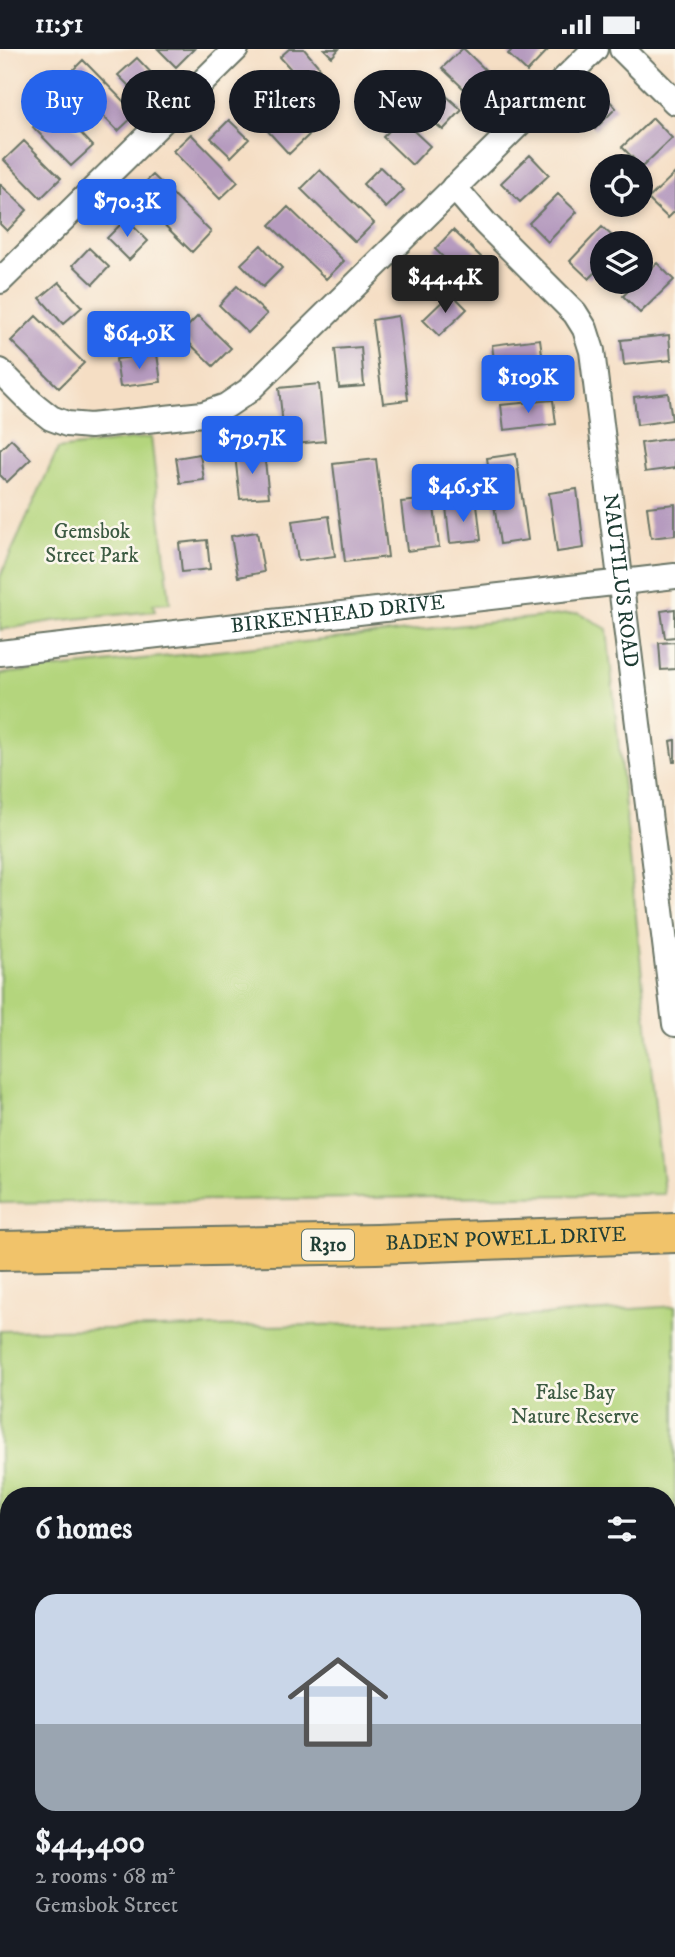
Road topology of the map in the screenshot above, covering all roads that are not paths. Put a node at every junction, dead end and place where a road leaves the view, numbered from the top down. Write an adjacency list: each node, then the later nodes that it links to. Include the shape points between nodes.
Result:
1 (236, 49): 6 (street)
2 (595, 49): 5 (street)
3 (622, 49): 4 (street)
4 (675, 102)
5 (454, 187): 7 (street, via 248,391 226,406 204,414 90,426 67,424 32,403); 9 (street, NAUTILUS ROAD, via 569,307 584,329 592,351)
6 (0, 281)
7 (0, 371)
8 (675, 576): 9 (street, BIRKENHEAD DRIVE)
9 (622, 583): 10 (street, BIRKENHEAD DRIVE); 11 (street, NAUTILUS ROAD)
10 (0, 653)
11 (675, 1024)
12 (666, 1234): 13 (main road, BADEN POWELL DRIVE / R310)
13 (0, 1251)

